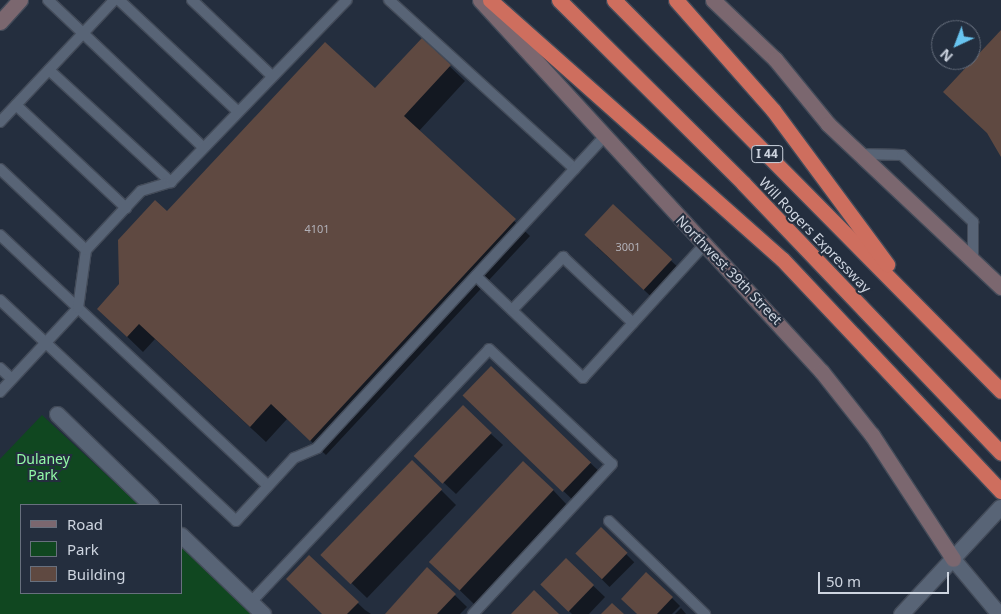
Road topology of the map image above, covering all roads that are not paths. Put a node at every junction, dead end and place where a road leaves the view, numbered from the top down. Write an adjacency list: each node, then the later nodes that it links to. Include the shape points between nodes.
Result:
1 (20, 0): 14 (main road)
2 (48, 0): 15 (lane)
3 (114, 0): 15 (lane)
4 (119, 0): 19 (lane)
5 (192, 0): 17 (lane)
6 (347, 0): 17 (lane)
7 (389, 0): 24 (lane)
8 (480, 0): 21 (main road, Northwest 39th Street)
9 (490, 0): 47 (highway, via 782,259)
10 (559, 0): 45 (highway, Will Rogers Expressway / I 44, via 743,183)
11 (614, 0): 36 (highway, Will Rogers Expressway / I 44)
12 (676, 0): 36 (highway, via 773,110)
13 (713, 0): 23 (main road, via 775,59 828,124)
14 (0, 22)
15 (83, 33): 16 (lane); 22 (lane)
16 (49, 70): 18 (lane); 26 (lane)
17 (271, 76): 19 (lane)
18 (16, 105): 20 (lane); 27 (lane)
19 (237, 111): 22 (lane)
20 (0, 122)
21 (604, 137): 24 (lane); 29 (main road, Northwest 39th Street)
22 (203, 147): 26 (lane)
23 (859, 154): 31 (main road); 31 (lane, via 902,155 973,222)
24 (575, 169): 32 (lane)
25 (0, 170): 30 (lane)
26 (171, 182): 27 (lane, via 141,191)
27 (126, 208): 30 (lane)
28 (0, 235): 35 (lane)
29 (705, 244): 38 (lane); 52 (main road, Northwest 39th Street, via 839,392)
30 (86, 250): 35 (lane)
31 (973, 261): 33 (main road)
32 (476, 276): 37 (lane); 46 (lane, via 317,448 294,458)
33 (1001, 287)
34 (0, 300): 39 (lane)
35 (78, 308): 39 (lane); 46 (lane)
36 (920, 308): 42 (highway, Will Rogers Expressway)
37 (512, 310): 38 (lane, via 563,257); 38 (lane, via 583,378)
38 (633, 323)
39 (46, 343): 41 (lane); 46 (lane, via 236,520)
40 (0, 368): 41 (lane)
41 (12, 379): 43 (lane)
42 (1001, 391)
43 (0, 392)
44 (57, 414): 48 (street)
45 (1001, 452)
46 (268, 486)
47 (1001, 491)
48 (150, 504)
49 (1000, 507): 52 (street)
50 (609, 521): 56 (lane)
51 (182, 536): 53 (street)
52 (953, 559): 57 (street); 58 (street)
53 (251, 602): 54 (street); 55 (lane, via 489,349 612,464)
54 (263, 614)
55 (473, 614)
56 (705, 614)
57 (901, 614)
58 (999, 614)

